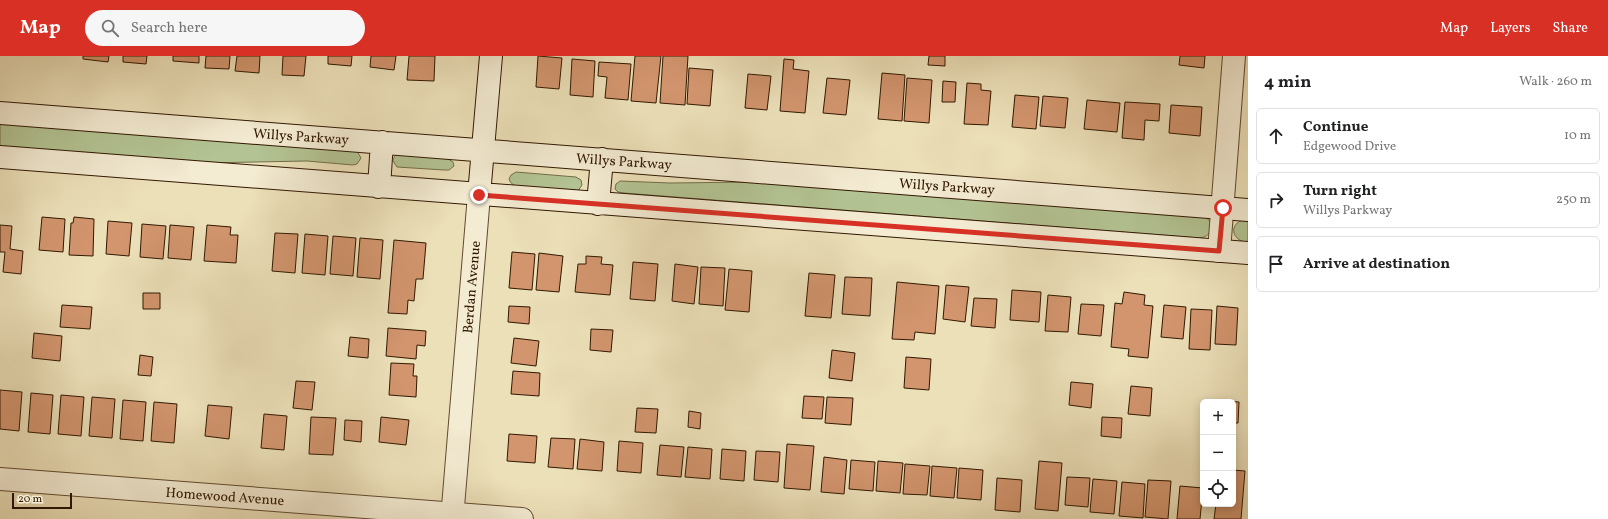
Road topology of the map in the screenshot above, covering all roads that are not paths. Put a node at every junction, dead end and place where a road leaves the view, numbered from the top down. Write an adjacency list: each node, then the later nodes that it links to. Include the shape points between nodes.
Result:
1 (491, 56): 5 (main road, Berdan Avenue)
2 (1234, 56): 11 (main road)
3 (0, 113): 4 (main road, Willys Parkway)
4 (382, 142): 5 (main road, Willys Parkway); 8 (main road)
5 (483, 150): 7 (main road, Willys Parkway); 9 (main road, Berdan Avenue)
6 (0, 157): 8 (main road)
7 (602, 159): 10 (main road); 11 (main road, Willys Parkway)
8 (378, 187): 9 (main road)
9 (479, 195): 10 (main road); 16 (main road, Berdan Avenue)
10 (598, 204): 13 (main road)
11 (1223, 208): 12 (main road, Willys Parkway); 13 (main road)
12 (1248, 210)
13 (1219, 251): 14 (main road)
14 (1248, 253)
15 (0, 479): 16 (main road, Homewood Avenue)
16 (452, 516): 17 (main road, Homewood Avenue)
17 (522, 519)

